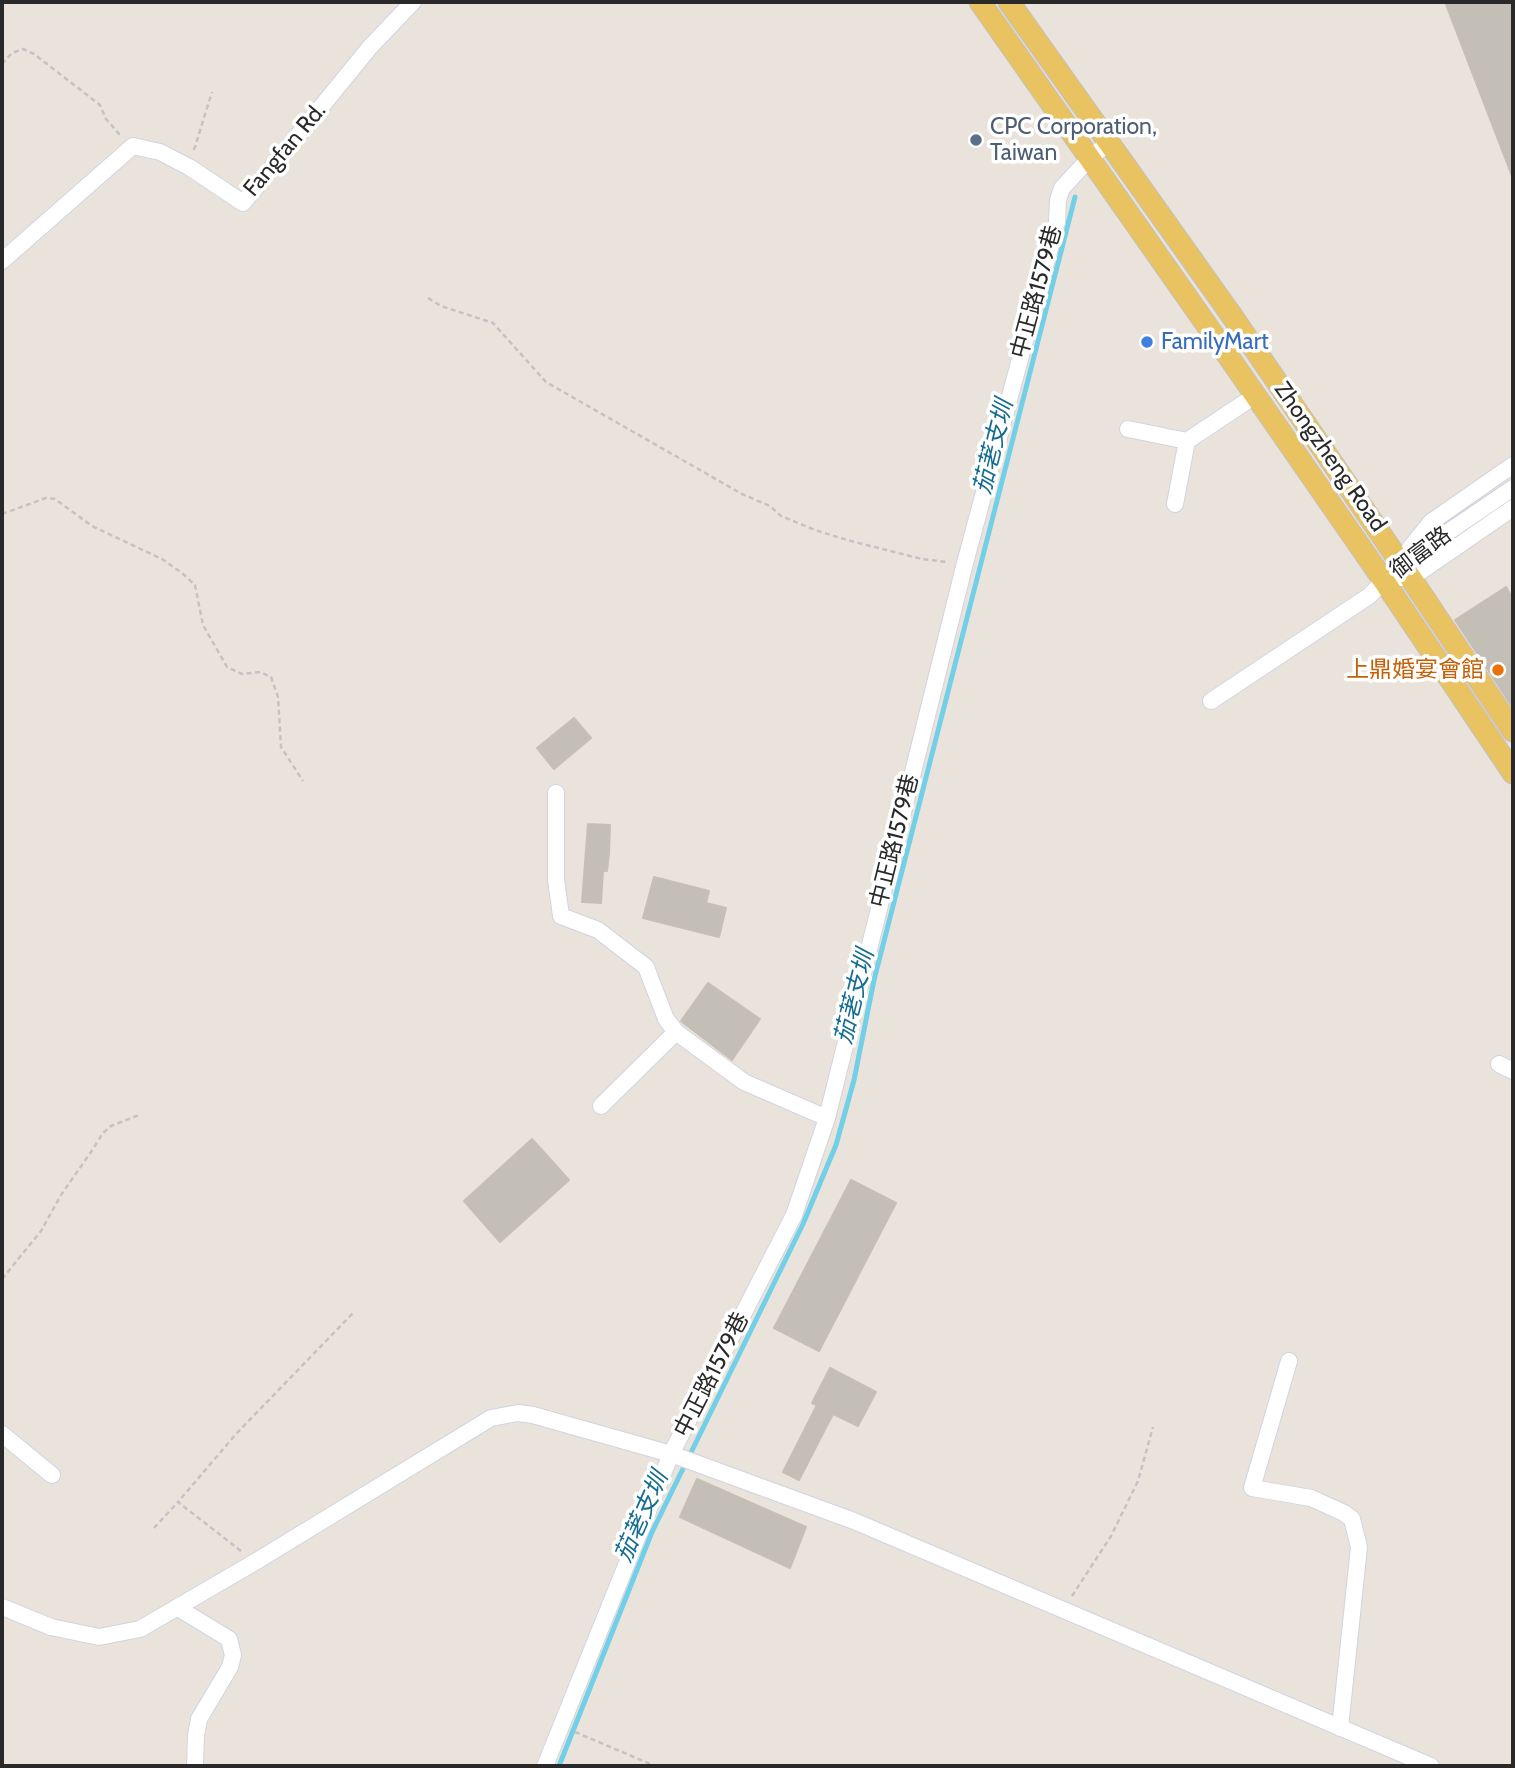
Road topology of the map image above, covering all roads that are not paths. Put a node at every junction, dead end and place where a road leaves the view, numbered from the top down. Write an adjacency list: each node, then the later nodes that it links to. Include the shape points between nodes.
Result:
1 (413, 2): 6 (street, Fangfan Rd., via 370,47 243,203 189,167 160,152 133,146)
2 (980, 2): 5 (main road, Zhongzheng Road)
3 (1009, 2): 4 (main road, Zhongzheng Road)
4 (1110, 142): 5 (street, 中正路1579巷); 14 (main road, Zhongzheng Road)
5 (1090, 158): 7 (main road, Zhongzheng Road); 22 (street, 中正路1579巷, via 1062,188 1058,200)
6 (2, 261)
7 (1256, 396): 9 (street); 15 (main road, Zhongzheng Road)
8 (1128, 429): 9 (street)
9 (1187, 441): 12 (street)
10 (1513, 465): 14 (street, via 1431,522 1409,548)
11 (1513, 488): 14 (street, 御富路)
12 (1175, 504)
13 (1513, 508): 14 (street, 御富路, via 1429,566)
14 (1406, 571): 15 (street, 御富路); 17 (main road, Zhongzheng Road)
15 (1384, 581): 16 (street, via 1369,596); 18 (main road, Zhongzheng Road)
16 (1211, 701)
17 (1513, 731)
18 (1513, 773)
19 (556, 793): 20 (street, via 561,916 598,930 646,967 666,1019)
20 (676, 1032): 21 (street); 22 (street, via 744,1082)
21 (601, 1106)
22 (827, 1118): 25 (street, 中正路1579巷, via 794,1215)
23 (1289, 1361): 29 (street, via 1252,1488 1311,1498 1352,1519 1359,1547)
24 (2, 1434): 26 (street)
25 (671, 1454): 28 (street, via 533,1415 491,1419); 29 (street, via 854,1521); 31 (street, 中正路1579巷)
26 (52, 1475)
27 (2, 1606): 28 (street, via 51,1627 99,1637 140,1629)
28 (178, 1608): 30 (street, via 229,1639 233,1656 199,1719)
29 (1340, 1728): 32 (street)
30 (195, 1766)
31 (545, 1766)
32 (1431, 1766)

